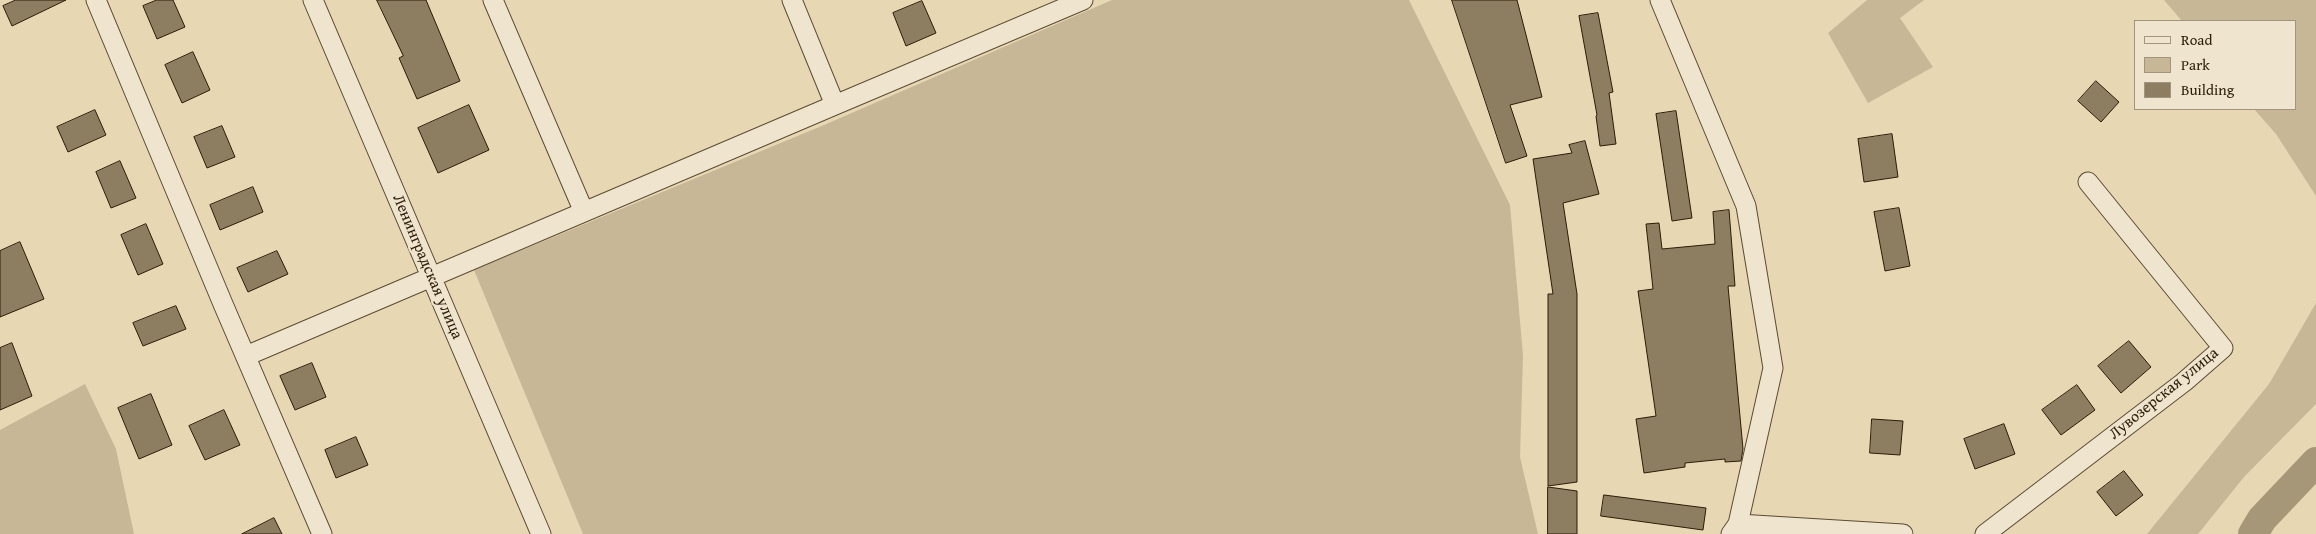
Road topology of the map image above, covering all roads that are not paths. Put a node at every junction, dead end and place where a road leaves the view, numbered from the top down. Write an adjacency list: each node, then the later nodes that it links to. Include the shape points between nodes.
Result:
1 (97, 0): 11 (street)
2 (313, 0): 10 (street, Ленинградская улица)
3 (493, 0): 9 (street)
4 (792, 0): 7 (street)
5 (1083, 0): 7 (street)
6 (1660, 0): 12 (street, via 1746,206 1773,368)
7 (835, 104): 9 (street)
8 (2088, 182): 16 (street, Лувозерская улица, via 2223,348 2184,382)
9 (584, 212): 10 (street)
10 (431, 277): 11 (street); 14 (street, Ленинградская улица)
11 (246, 356): 13 (street)
12 (1734, 529): 15 (street)
13 (322, 534)
14 (541, 534)
15 (1903, 534)
16 (1985, 534)

